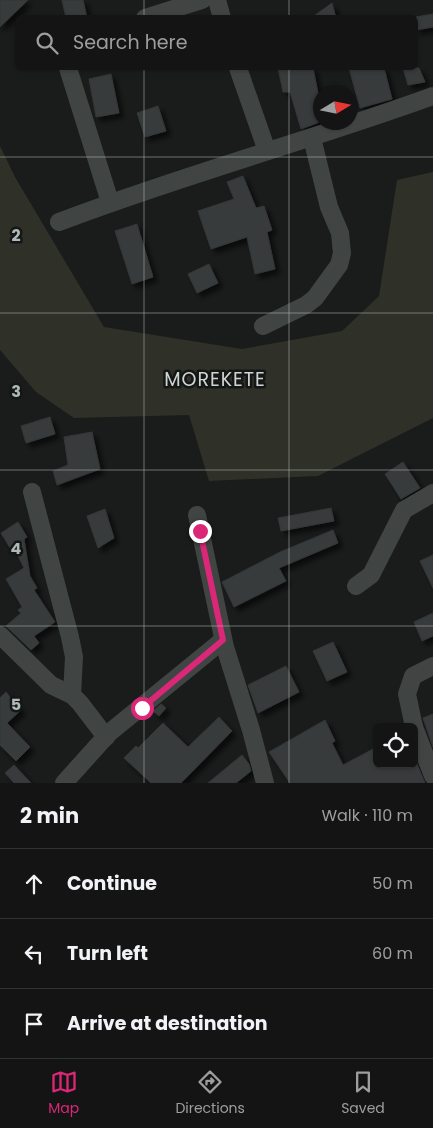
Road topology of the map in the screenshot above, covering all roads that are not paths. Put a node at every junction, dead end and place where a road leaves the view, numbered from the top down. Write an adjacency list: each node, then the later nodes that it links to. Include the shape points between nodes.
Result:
1 (202, 0): 3 (street)
2 (217, 0): 4 (street)
3 (154, 15)
4 (221, 15)
5 (69, 70): 10 (street)
6 (239, 70): 9 (street)
7 (433, 96): 8 (street)
8 (312, 138): 9 (street); 12 (street, via 329,207 340,233 342,253 339,265 315,298)
9 (267, 151): 10 (street)
10 (110, 202): 11 (street)
11 (59, 222)
12 (263, 326)
13 (32, 492): 20 (street, via 74,657)
14 (433, 493): 16 (street, via 404,510 371,575)
15 (197, 515): 18 (street)
16 (356, 586)
17 (0, 634): 20 (street, via 51,685)
18 (223, 640): 22 (street); 26 (street)
19 (433, 666): 21 (street, via 413,676 407,694)
20 (72, 695): 22 (street)
21 (413, 723)
22 (106, 737): 25 (street)
23 (418, 737): 24 (street)
24 (433, 776)
25 (64, 783)
26 (265, 783)

